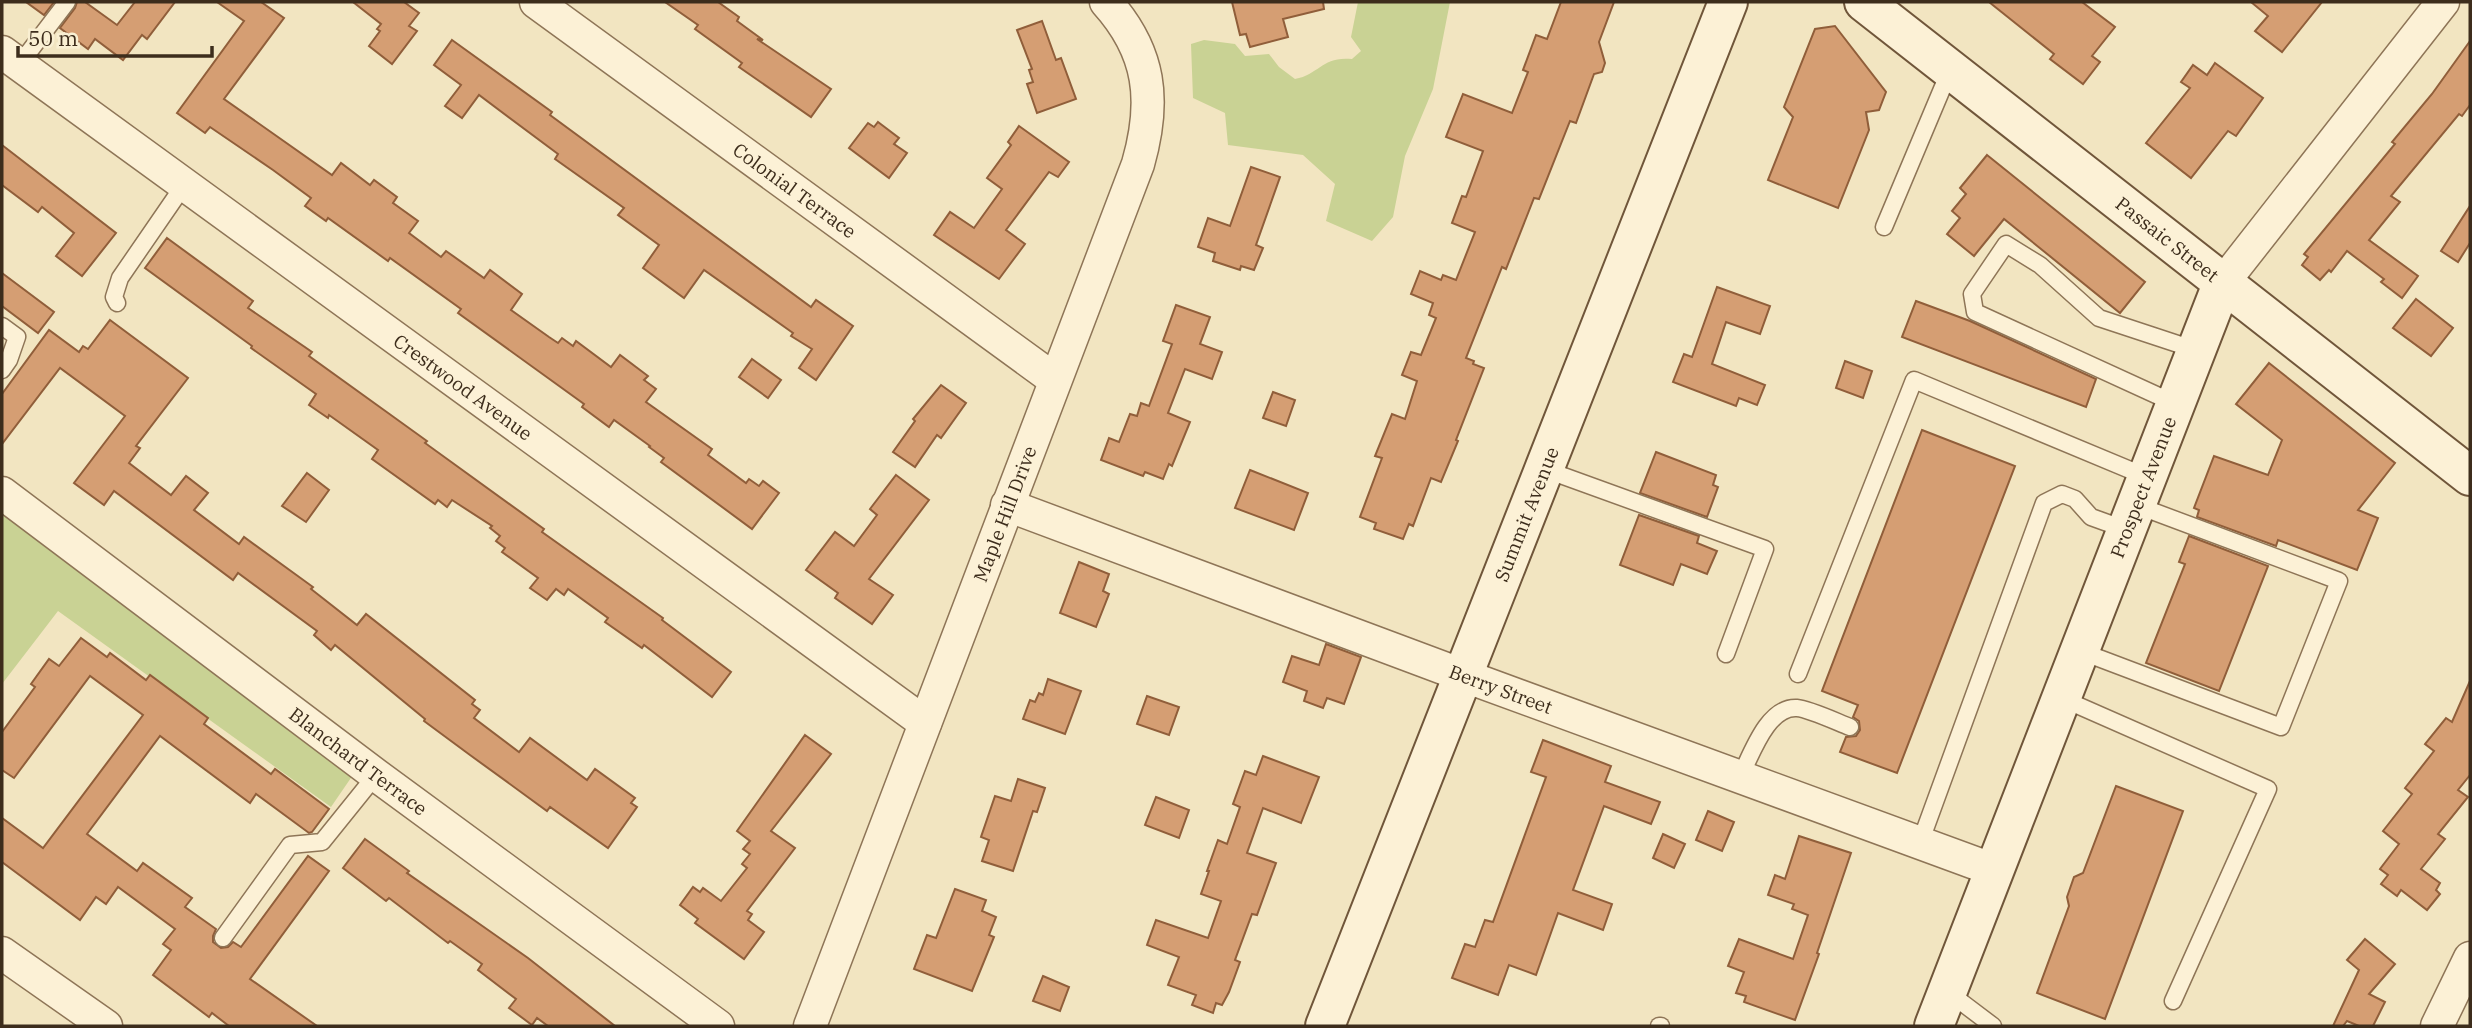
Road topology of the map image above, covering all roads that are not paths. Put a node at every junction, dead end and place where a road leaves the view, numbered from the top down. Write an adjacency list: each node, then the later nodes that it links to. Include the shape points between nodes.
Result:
1 (67, 2): 7 (lane)
2 (536, 2): 16 (street, Colonial Terrace)
3 (1105, 2): 16 (street, Maple Hill Drive, via 1134,42 1145,71 1146,134)
4 (1728, 2): 18 (street, Summit Avenue)
5 (1864, 2): 8 (street, Passaic Street)
6 (2443, 2): 11 (street, Prospect Avenue)
7 (10, 59): 9 (street, Crestwood Avenue)
8 (1950, 70): 10 (lane); 11 (street, Passaic Street)
9 (184, 185): 12 (lane, via 120,278 114,297); 28 (street, Crestwood Avenue)
10 (1884, 226)
11 (2222, 284): 14 (street, Prospect Avenue); 19 (street, Passaic Street)
12 (117, 303)
13 (2, 326): 15 (lane, via 17,337)
14 (2196, 350): 17 (street, Prospect Avenue); 17 (lane, via 2099,318 2040,265 2006,244 1972,294 1975,312)
15 (2, 370)
16 (1055, 380): 22 (street, Maple Hill Drive)
17 (2176, 404): 21 (street, Prospect Avenue)
18 (1544, 469): 24 (lane, via 1765,549); 26 (street, Summit Avenue)
19 (2470, 476)
20 (2, 493): 30 (street, Blanchard Terrace)
21 (2137, 504): 23 (street, Prospect Avenue); 23 (lane, via 2339,581 2281,727); 25 (lane, via 1914,380); 32 (lane, via 2091,517 2075,499 2062,494 2044,503)
22 (1007, 505): 26 (street, Berry Street); 28 (street, Maple Hill Drive)
23 (2080, 651): 27 (street, Prospect Avenue)
24 (1726, 654)
25 (1798, 674)
26 (1462, 675): 31 (street, Berry Street); 42 (street, Summit Avenue)
27 (2061, 698): 33 (street, Prospect Avenue); 38 (lane, via 2269,789)
28 (925, 723): 41 (street, Maple Hill Drive)
29 (1850, 727): 31 (lane, via 1797,708 1781,711 1767,724)
30 (376, 775): 34 (lane, via 322,842 290,845); 40 (street, Blanchard Terrace)
31 (1740, 777): 32 (street, Berry Street)
32 (1920, 843): 33 (street, Berry Street)
33 (1994, 870): 37 (street, Prospect Avenue)
34 (223, 938)
35 (2, 953): 39 (street)
36 (2470, 958): 45 (street)
37 (1947, 991): 43 (street, Prospect Avenue); 44 (lane)
38 (2173, 1001)
39 (106, 1026)
40 (718, 1026)
41 (810, 1026)
42 (1325, 1026)
43 (1934, 1026)
44 (1993, 1026)
45 (2437, 1026)

